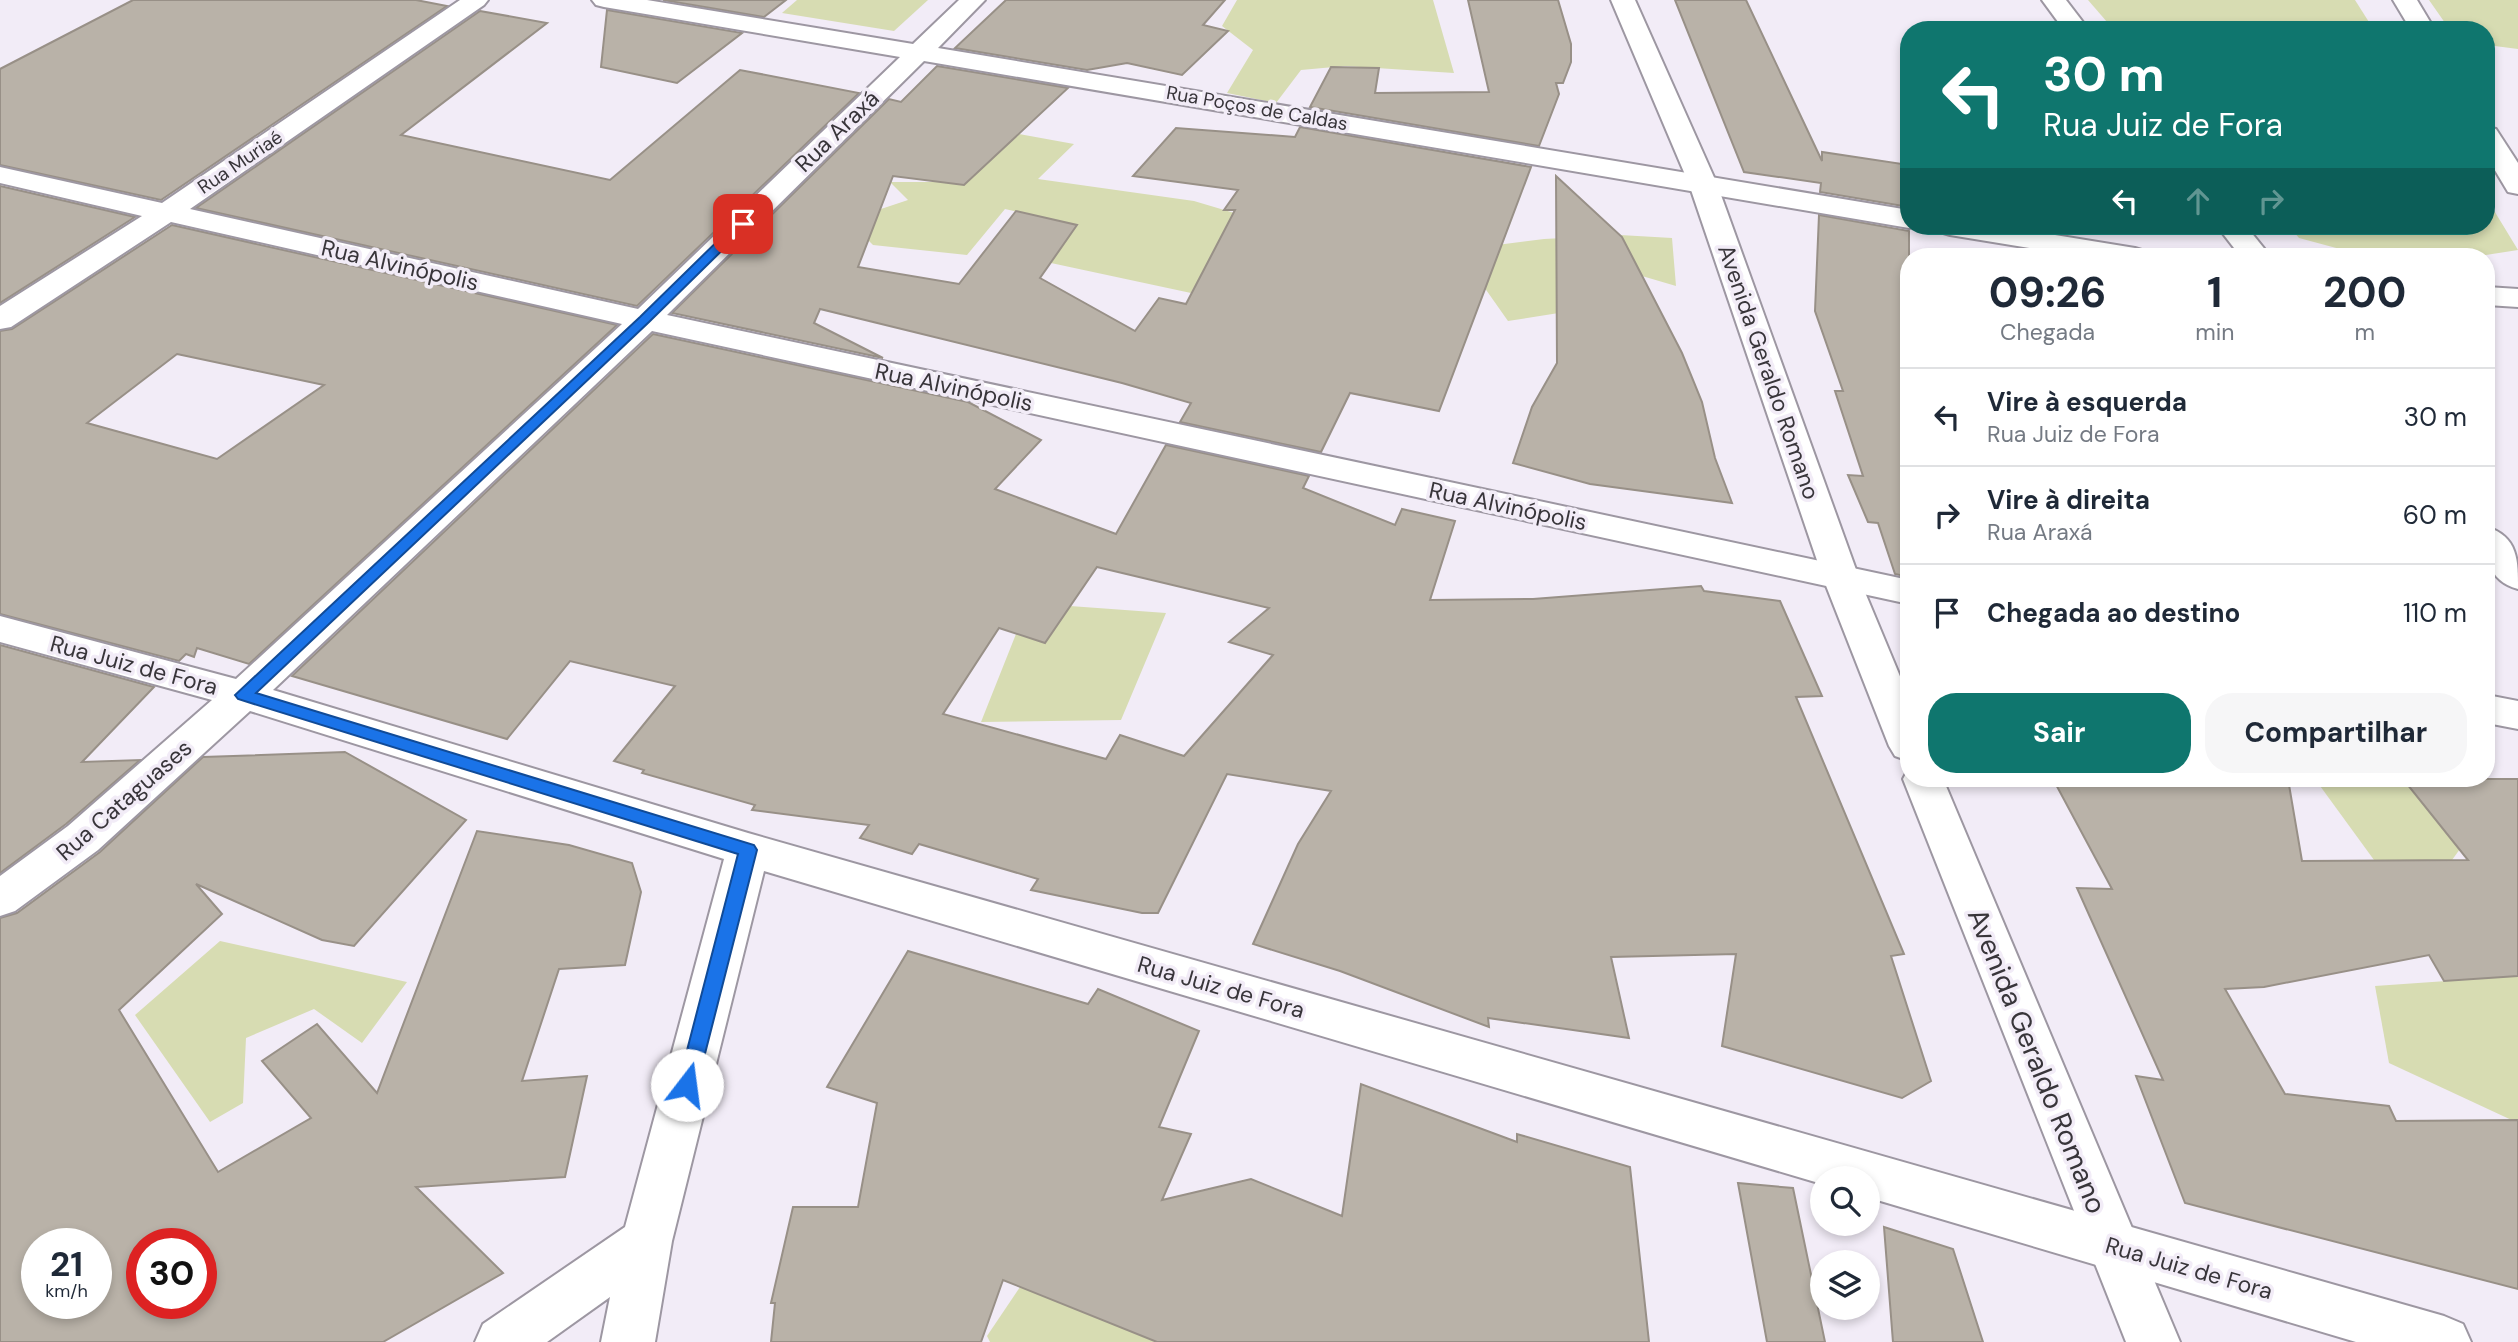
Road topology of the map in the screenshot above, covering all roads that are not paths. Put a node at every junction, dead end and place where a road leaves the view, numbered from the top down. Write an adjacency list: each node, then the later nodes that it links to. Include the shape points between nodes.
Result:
1 (476, 0): 14 (street, Rua Muriaé)
2 (604, 0): 9 (street, Rua Poços de Caldas)
3 (973, 0): 9 (street, Rua Araxá)
4 (1623, 0): 12 (street, Avenida Geraldo Romano)
5 (2054, 0): 7 (street)
6 (2405, 0): 8 (street)
7 (2070, 21)
8 (2418, 21)
9 (919, 51): 12 (street, Rua Poços de Caldas); 21 (street, Rua Araxá)
10 (2495, 148): 13 (street)
11 (0, 175): 14 (street, Rua Alvinópolis)
12 (1703, 184): 15 (street, Rua Poços de Caldas); 24 (street, Avenida Geraldo Romano)
13 (2518, 186)
14 (166, 213): 20 (street, Rua Muriaé); 21 (street, Rua Alvinópolis)
15 (1900, 217)
16 (2004, 235): 17 (street)
17 (2081, 248)
18 (2495, 297): 19 (street)
19 (2518, 298)
20 (0, 320)
21 (645, 320): 24 (street, Rua Alvinópolis); 27 (street, Rua Araxá)
22 (2495, 549): 23 (street)
23 (2518, 577)
24 (1841, 578): 25 (street, Rua Alvinópolis); 30 (street, Avenida Geraldo Romano)
25 (1900, 590)
26 (0, 629): 27 (street, Rua Juiz de Fora)
27 (243, 695): 32 (street, Rua Juiz de Fora); 33 (street, Rua Cataguases, via 83,838)
28 (2495, 711): 29 (street)
29 (2518, 715)
30 (1900, 724)
31 (1926, 787): 35 (street, Avenida Geraldo Romano)
32 (748, 850): 34 (street); 35 (street, Rua Juiz de Fora)
33 (0, 899)
34 (647, 1241): 36 (street); 37 (street)
35 (2112, 1246): 38 (street, Avenida Geraldo Romano); 39 (street, Rua Juiz de Fora)
36 (502, 1342)
37 (628, 1342)
38 (2153, 1342)
39 (2444, 1342)

